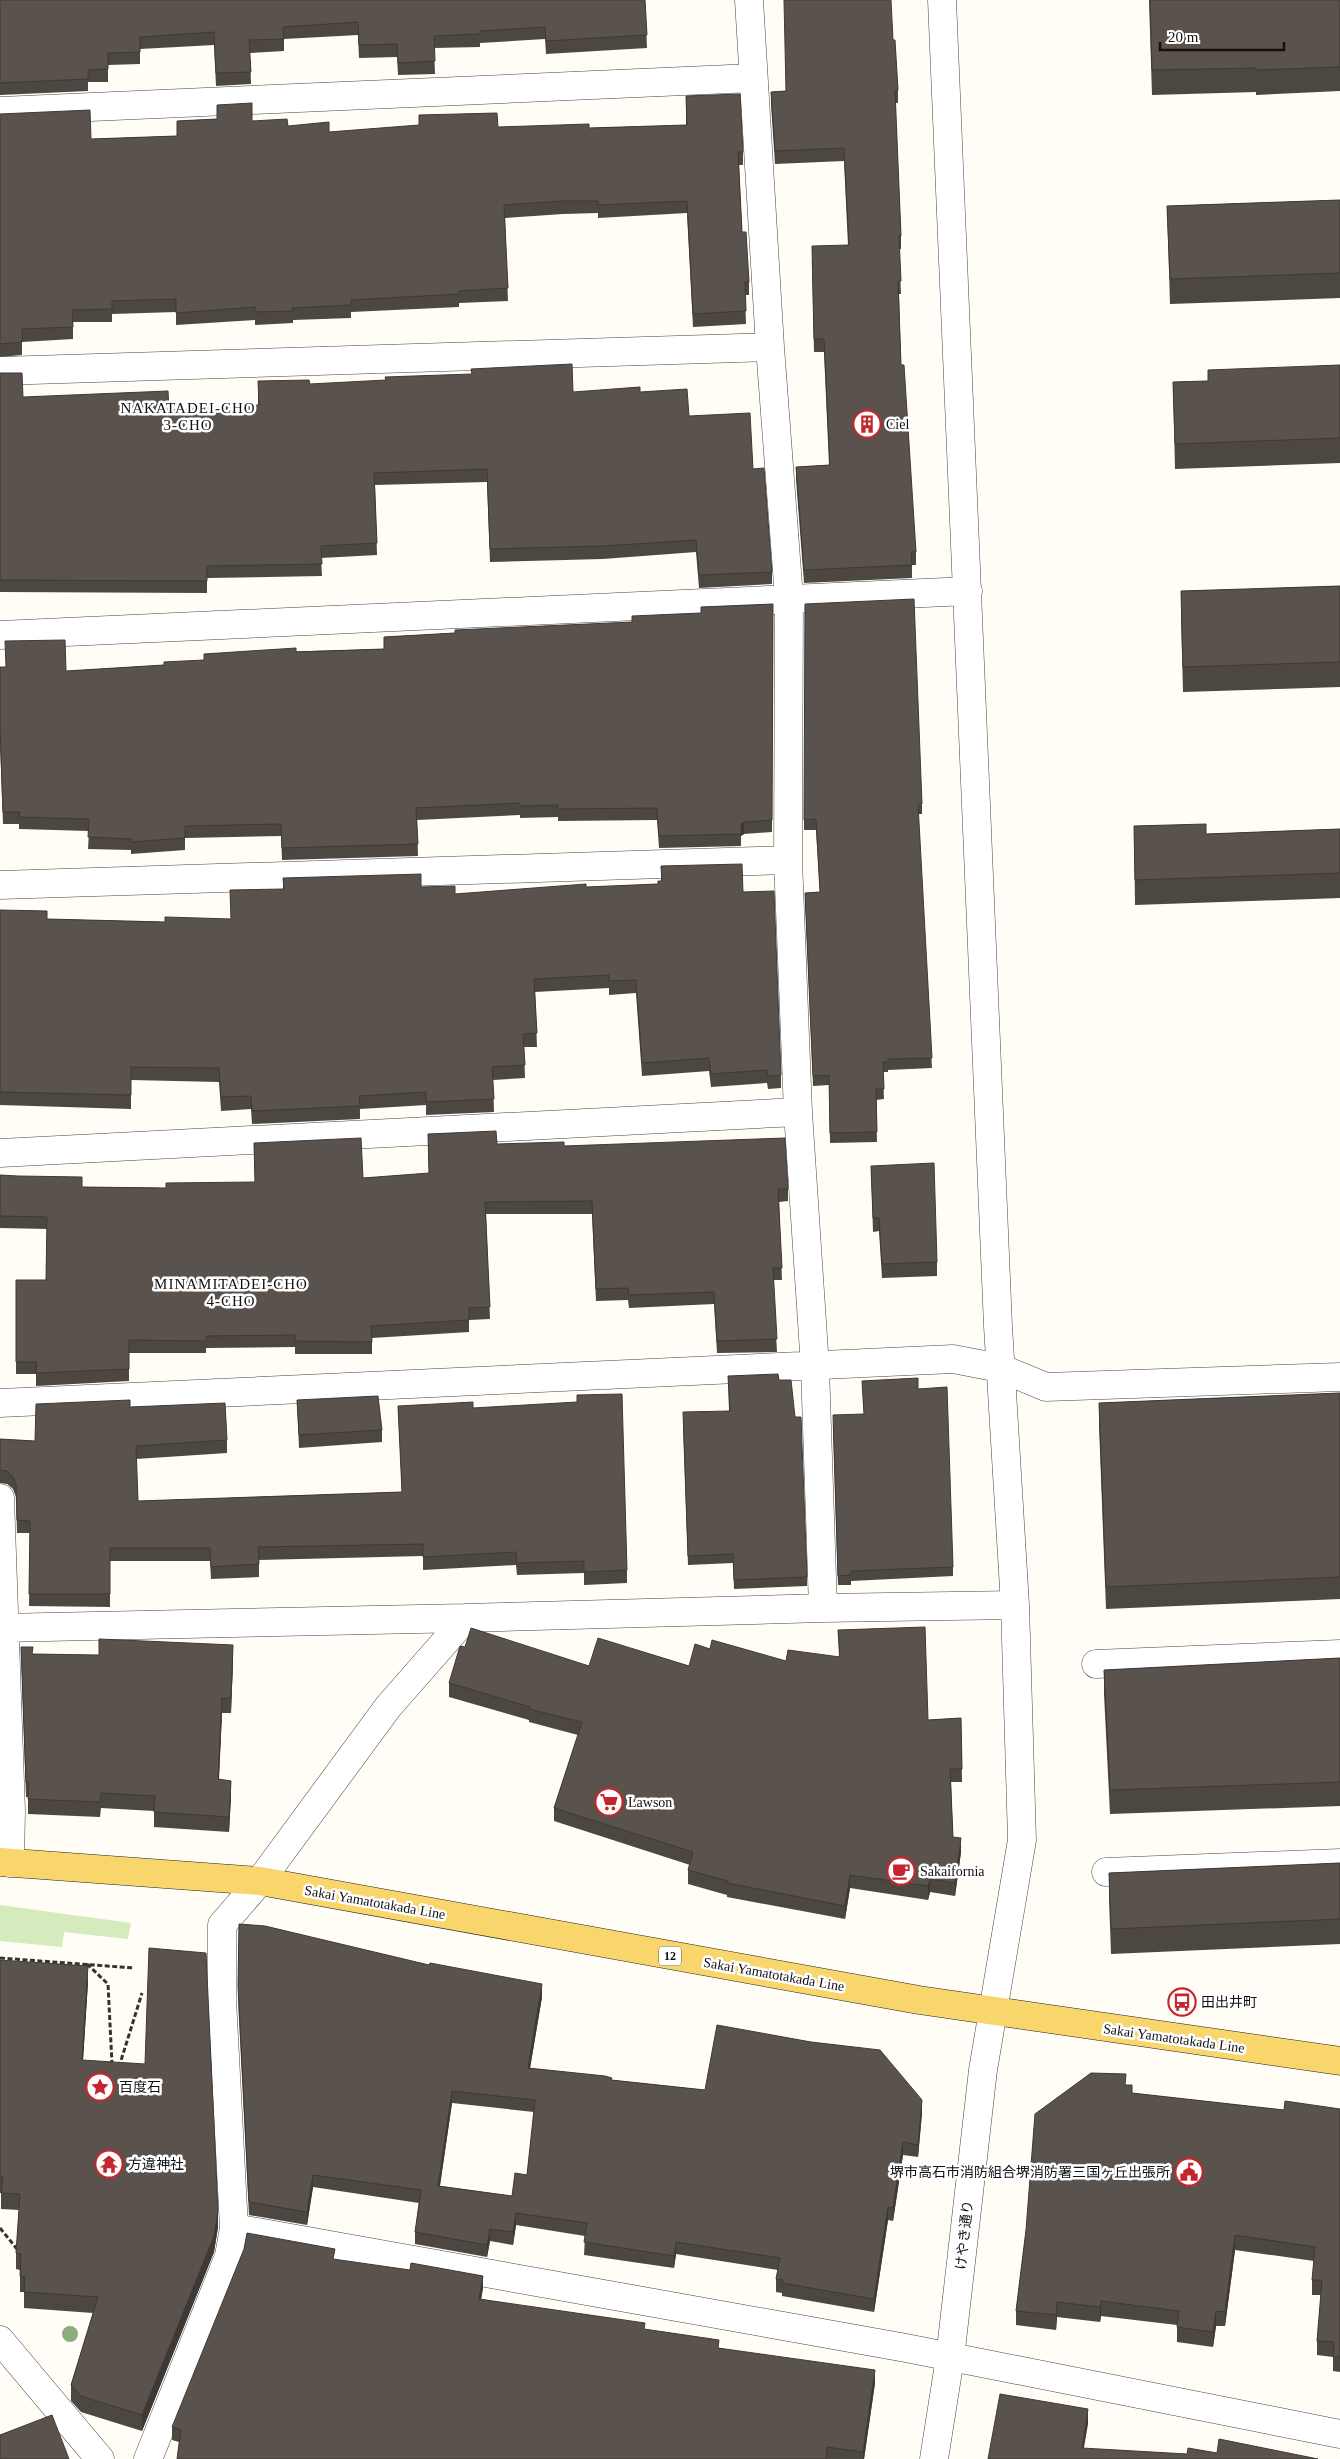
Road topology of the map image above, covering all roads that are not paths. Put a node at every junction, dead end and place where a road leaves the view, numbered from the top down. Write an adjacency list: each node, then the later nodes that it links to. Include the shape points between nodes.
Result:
1 (749, 0): 3 (street)
2 (942, 0): 7 (street, けやき通り)
3 (754, 78): 4 (street); 5 (street)
4 (0, 111)
5 (770, 347): 6 (street); 8 (street)
6 (0, 371)
7 (968, 591): 8 (street); 15 (street, けやき通り)
8 (789, 598): 9 (street); 10 (street)
9 (0, 635)
10 (788, 860): 11 (street); 12 (street)
11 (0, 884)
12 (798, 1112): 13 (street); 14 (street)
13 (0, 1153)
14 (815, 1367): 15 (street, via 953,1359); 17 (street); 20 (street)
15 (1000, 1368): 16 (street, via 1046,1387); 19 (street, けやき通り)
16 (1340, 1377)
17 (0, 1403)
18 (0, 1498): 22 (street)
19 (1015, 1605): 20 (street); 29 (street, けやき通り, via 1022,1840)
20 (823, 1608): 21 (street)
21 (466, 1618): 22 (street); 28 (street, via 388,1706)
22 (2, 1628): 25 (street, via 11,1811)
23 (1340, 1654): 24 (street)
24 (1096, 1664)
25 (5, 1863): 28 (main road, Sakai Yamatotakada Line / 12)
26 (1340, 1863): 27 (street)
27 (1106, 1872)
28 (260, 1881): 29 (main road, Sakai Yamatotakada Line / 12, via 813,1982); 31 (street, via 222,1924 222,1999)
29 (993, 2011): 30 (main road, Sakai Yamatotakada Line / 12); 33 (street, けやき通り, via 983,2070)
30 (1340, 2062)
31 (234, 2228): 33 (street); 36 (street, via 229,2256)
32 (0, 2340): 35 (street)
33 (950, 2358): 34 (street); 37 (street, けやき通り)
34 (1340, 2434)
35 (100, 2459)
36 (148, 2459)
37 (934, 2459)

